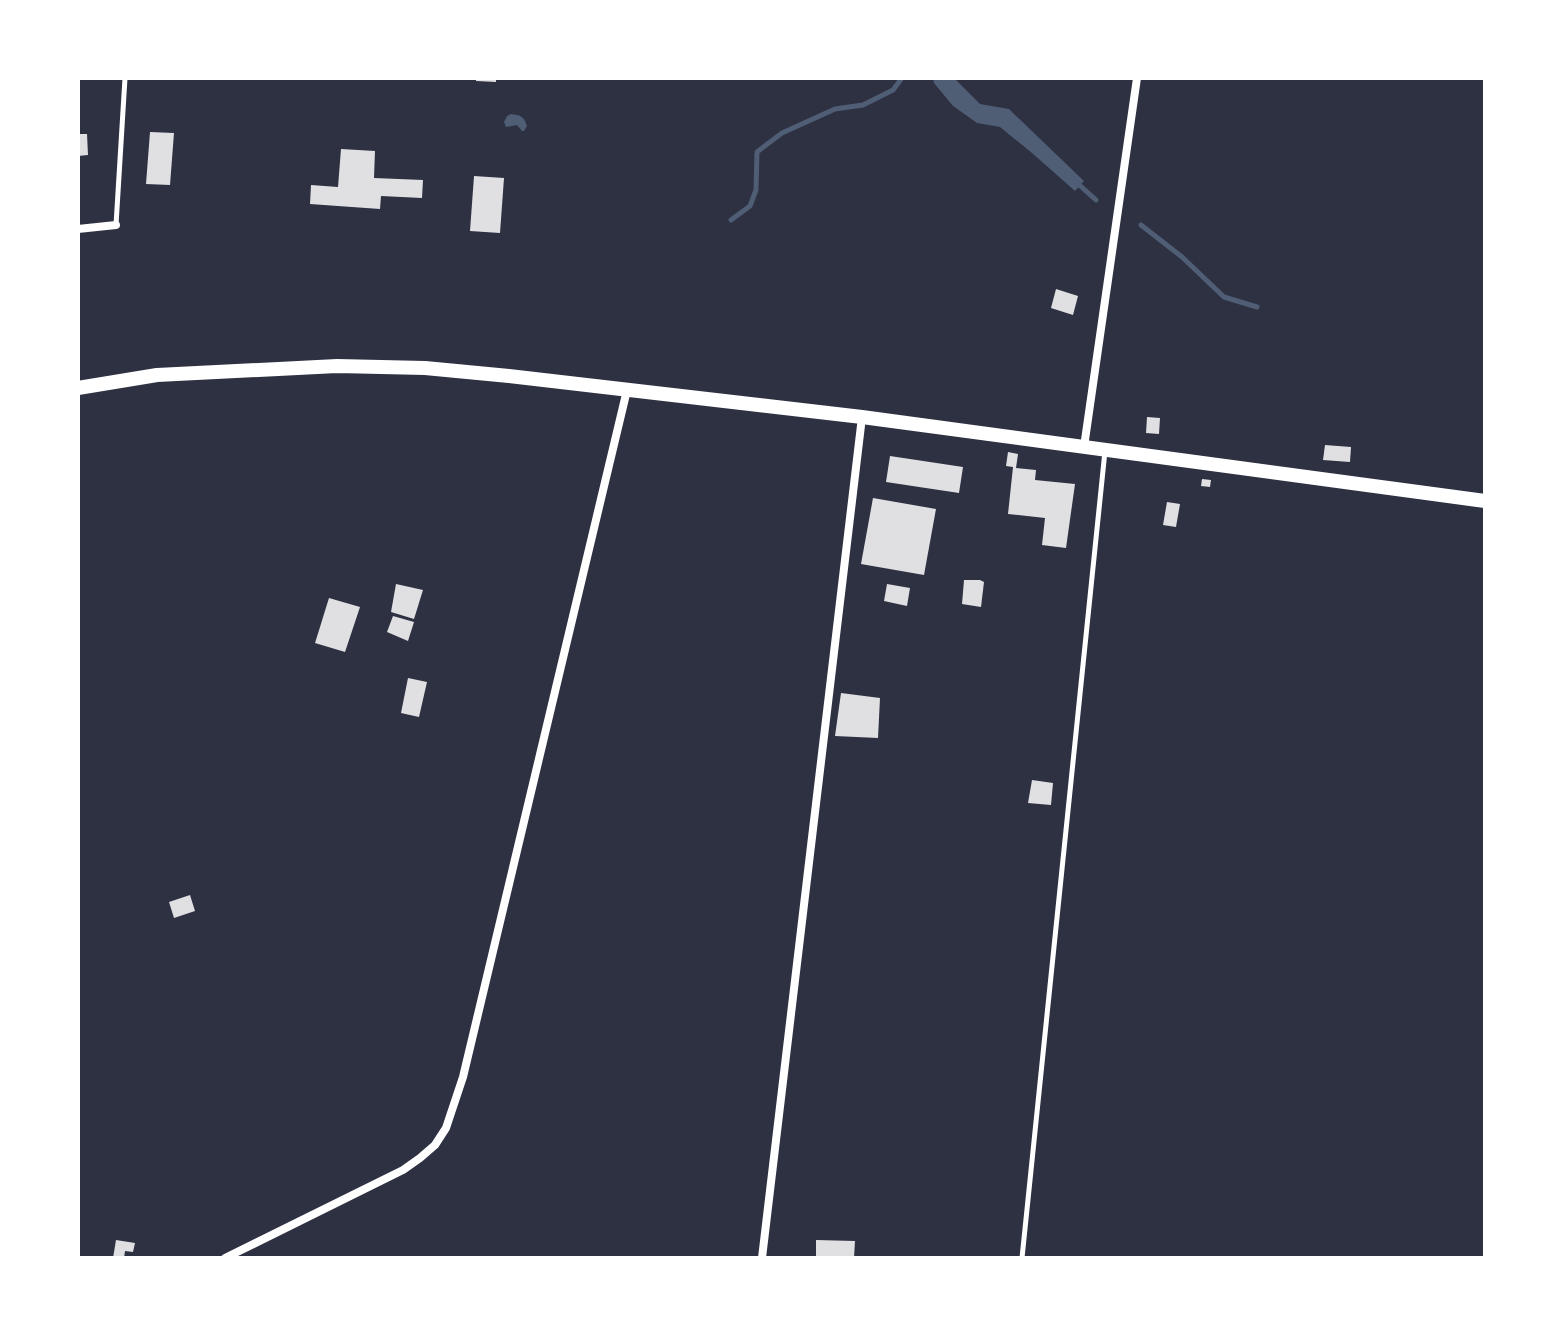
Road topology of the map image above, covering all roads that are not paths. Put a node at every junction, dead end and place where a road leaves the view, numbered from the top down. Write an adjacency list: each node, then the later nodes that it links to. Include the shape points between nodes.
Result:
1 (125, 78): 3 (lane)
2 (1137, 78): 8 (street)
3 (116, 225): 4 (street)
4 (78, 229)
5 (78, 388): 6 (main road, via 157,375 337,366 425,368)
6 (627, 390): 7 (main road); 11 (street, via 463,1077 446,1128 435,1145 403,1170)
7 (862, 417): 8 (main road); 12 (street)
8 (1084, 447): 9 (main road)
9 (1105, 450): 10 (main road); 13 (lane)
10 (1485, 501)
11 (225, 1258)
12 (762, 1258)
13 (1022, 1258)

